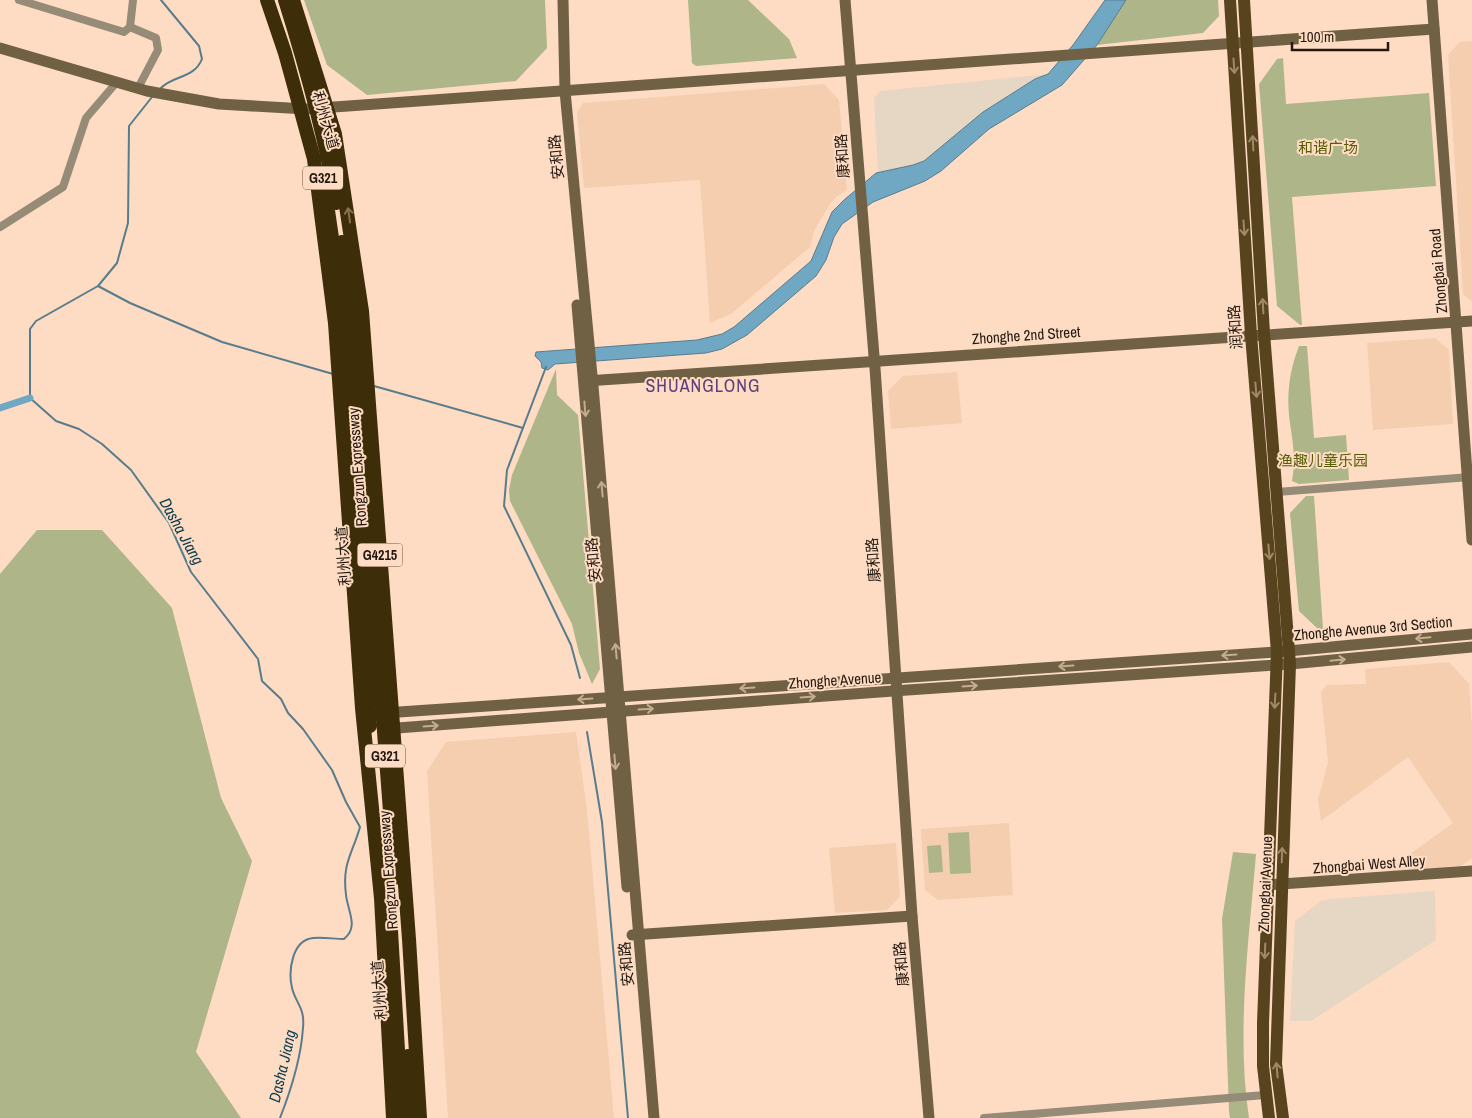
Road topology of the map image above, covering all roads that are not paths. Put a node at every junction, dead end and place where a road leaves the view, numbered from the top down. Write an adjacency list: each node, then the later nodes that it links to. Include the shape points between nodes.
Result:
1 (19, 0): 13 (street, via 124,32)
2 (133, 0): 13 (street)
3 (267, 0): 50 (highway, Rongzun Expressway / G4215, bridge, via 314,159 335,323 362,708 381,898)
4 (273, 0): 22 (highway, 利州大道 / G321)
5 (285, 0): 22 (highway, 利州大道 / G321)
6 (293, 0): 53 (highway, Rongzun Expressway / G4215, one-way to 6, bridge, via 362,311 335,134)
7 (557, 0): 21 (street, 安和路)
8 (562, 0): 21 (street, 安和路)
9 (845, 0): 18 (street, 康和路)
10 (1230, 0): 16 (main road, 润和路)
11 (1244, 0): 15 (main road, 润和路)
12 (1432, 0): 14 (street, Zhongbai Road)
13 (130, 27): 20 (street, via 156,38 158,44)
14 (1434, 29): 15 (street); 25 (street, Zhongbai Road)
15 (1247, 42): 16 (street); 27 (main road, 润和路, one-way to 15)
16 (1232, 43): 18 (street); 28 (main road, 润和路, one-way to 28)
17 (0, 48): 19 (street)
18 (850, 70): 21 (street); 29 (street, 康和路)
19 (116, 82): 20 (street); 23 (street, via 86,118 63,187)
20 (143, 90): 22 (street, via 219,104)
21 (562, 91): 22 (street); 30 (street, 安和路)
22 (311, 109): 31 (highway, 利州大道 / G321)
23 (0, 228)
24 (1472, 321): 25 (street, Zhonghe 2nd Street)
25 (1457, 325): 26 (street, Zhonghe 2nd Street); 27 (street, Zhonghe 2nd Street); 32 (street, Zhongbai Road)
26 (1472, 327)
27 (1265, 336): 28 (street, Zhonghe 2nd Street); 33 (main road, 润和路)
28 (1251, 338): 29 (street, Zhonghe 2nd Street); 37 (main road, 润和路, one-way to 37)
29 (874, 364): 30 (street, Zhonghe 2nd Street); 38 (street, 康和路)
30 (588, 383): 40 (street, 安和路)
31 (354, 396): 42 (highway, 利州大道 / G321); 51 (highway, 利州大道 / G321, via 370,730 390,914)
32 (1469, 477): 33 (street); 34 (street, Zhongbai Road)
33 (1277, 492): 37 (main road, 润和路)
34 (1472, 540)
35 (1472, 634): 37 (street, Zhonghe Avenue 3rd Section, one-way to 37)
36 (1472, 647): 37 (street, Zhonghe Avenue 3rd Section, one-way to 36)
37 (1283, 658): 38 (street, Zhonghe Avenue, one-way to 38); 39 (street, Zhonghe Avenue, one-way to 37); 45 (main road, Zhongbai Avenue, one-way to 45); 46 (main road, Zhongbai Avenue, one-way to 37)
38 (897, 678): 39 (street, 康和路); 40 (street, Zhonghe Avenue, one-way to 40)
39 (898, 690): 41 (street, Zhonghe Avenue, one-way to 39); 47 (street, 康和路)
40 (614, 696): 41 (street, 安和路); 42 (street, Zhonghe Avenue, one-way to 42)
41 (616, 711): 43 (street, Zhonghe Avenue, one-way to 41); 48 (street, 安和路)
42 (382, 714): 43 (highway, 利州大道 / G321)
43 (383, 730): 52 (highway, 利州大道 / G321)
44 (1472, 871): 46 (street, Zhongbai West Alley)
45 (1268, 885): 46 (street, Zhongbai West Alley); 49 (main road, Zhongbai Avenue, one-way to 49, via 1262,1066)
46 (1281, 885): 59 (main road, Zhongbai Avenue, one-way to 46, via 1276,1064)
47 (912, 916): 48 (street); 56 (street, 康和路)
48 (635, 935): 54 (street, 安和路); 55 (street, 安和路)
49 (1265, 1095): 57 (street); 58 (main road, Zhongbai Avenue)
50 (393, 1118)
51 (402, 1118)
52 (412, 1118)
53 (420, 1118)
54 (647, 1118)
55 (654, 1118)
56 (928, 1118)
57 (984, 1118)
58 (1269, 1118)
59 (1283, 1118)

